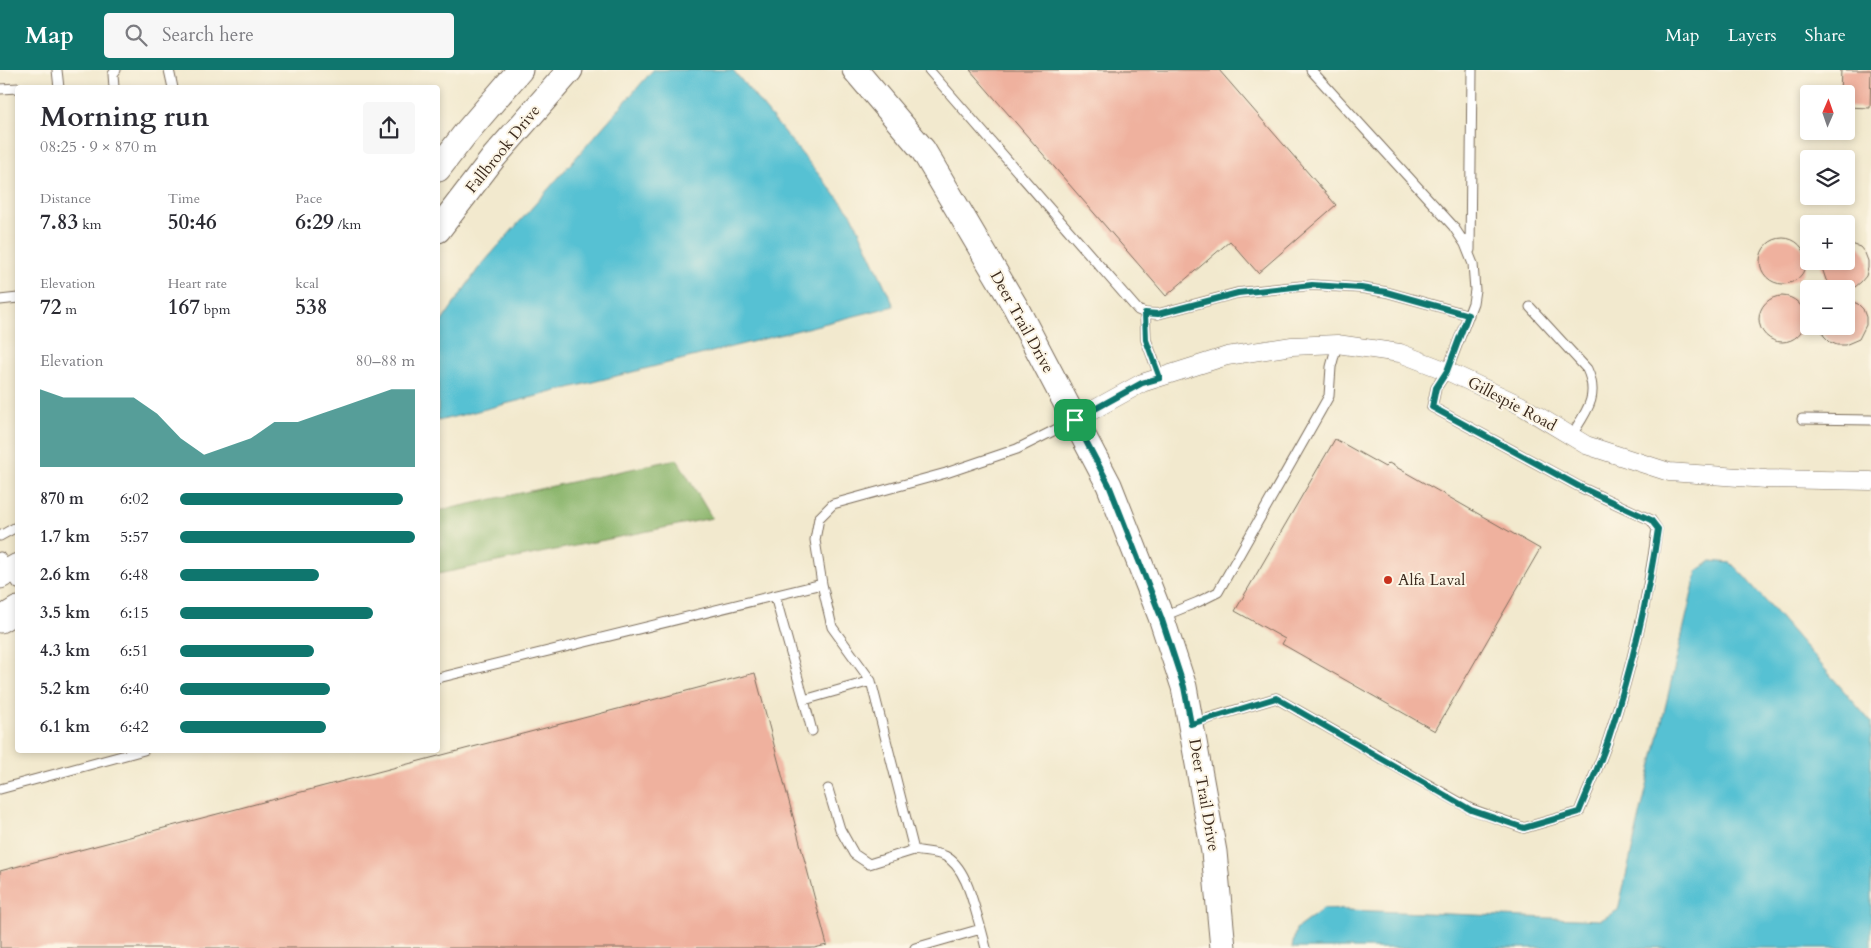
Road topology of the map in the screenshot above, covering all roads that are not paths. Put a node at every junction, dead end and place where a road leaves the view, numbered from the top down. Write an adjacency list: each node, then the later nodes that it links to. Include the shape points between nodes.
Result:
1 (57, 70): 10 (lane)
2 (116, 70): 11 (lane)
3 (169, 70): 12 (lane)
4 (520, 70): 15 (street)
5 (570, 70): 17 (street, Fallbrook Drive)
6 (855, 70): 29 (street, Deer Trail Drive, via 924,150 1015,306)
7 (930, 70): 23 (lane, via 1138,310)
8 (1311, 70): 19 (lane, via 1452,226)
9 (1472, 70): 19 (lane)
10 (59, 85)
11 (114, 85)
12 (172, 85)
13 (15, 88): 14 (lane)
14 (0, 89)
15 (440, 166)
16 (440, 179): 17 (street)
17 (463, 197): 18 (street, Fallbrook Drive)
18 (440, 227)
19 (1470, 255): 24 (lane, via 1475,290)
20 (15, 298): 21 (lane)
21 (0, 300)
22 (1530, 306): 31 (lane, via 1587,369 1591,378 1591,402)
23 (1145, 313): 24 (lane, via 1158,314 1238,293 1312,285 1386,292); 27 (lane, via 1146,340)
24 (1468, 315): 26 (lane)
25 (1337, 344): 26 (street, Gillespie Road, via 1400,353); 27 (street, Gillespie Road, via 1292,346 1228,356); 38 (lane, via 1329,396 1218,592)
26 (1447, 371): 31 (street, Gillespie Road, via 1520,405); 43 (lane, via 1436,388 1432,407 1580,487 1651,520 1658,529 1634,651 1609,738 1579,812 1524,828 1471,810 1276,698)
27 (1160, 378): 29 (street, Gillespie Road, via 1142,383)
28 (1802, 419): 30 (lane)
29 (1075, 420): 35 (lane, via 1017,448 964,467 833,504 819,518 815,540); 38 (street, Deer Trail Drive, via 1109,485)
30 (1871, 420)
31 (1571, 436): 32 (street, Gillespie Road, via 1586,445 1669,472 1766,479)
32 (1871, 481)
33 (15, 528): 34 (lane)
34 (0, 536)
35 (822, 584): 36 (lane); 41 (lane, via 832,627)
36 (775, 596): 40 (lane); 42 (lane)
37 (15, 611): 39 (street)
38 (1161, 617): 43 (street, Deer Trail Drive, via 1184,687)
39 (0, 620)
40 (440, 678)
41 (871, 681): 42 (lane); 48 (lane)
42 (804, 700): 44 (lane)
43 (1191, 724): 52 (street, Deer Trail Drive, via 1214,852)
44 (812, 731)
45 (133, 753): 46 (lane)
46 (0, 788)
47 (828, 789): 48 (lane, via 840,829 854,854 869,864)
48 (914, 850): 49 (lane, via 944,855 956,864 965,880)
49 (981, 929): 50 (lane); 51 (lane)
50 (915, 948)
51 (986, 948)
52 (1223, 948)

